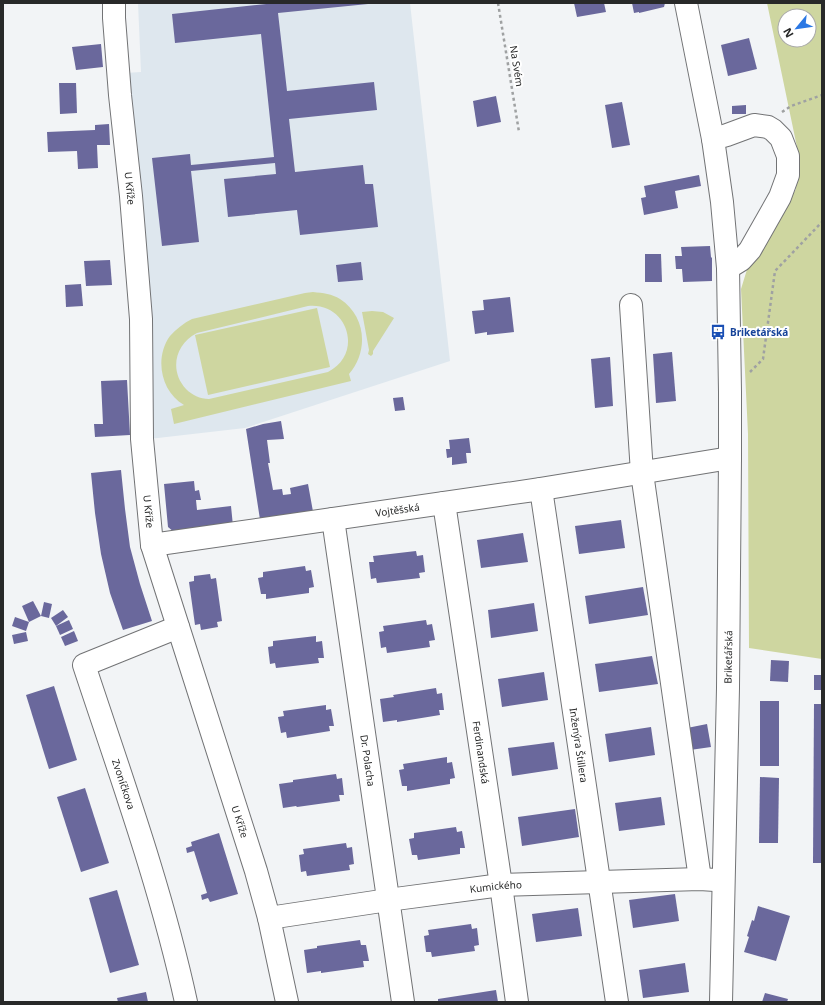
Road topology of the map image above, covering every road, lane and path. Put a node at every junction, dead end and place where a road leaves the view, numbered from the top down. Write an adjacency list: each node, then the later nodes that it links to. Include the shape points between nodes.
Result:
1 (114, 3): 17 (street, U Kříže, via 141,319 142,439)
2 (498, 3): 6 (path, Na Svém)
3 (686, 3): 7 (street, Briketářská)
4 (822, 95): 5 (path, via 791,106)
5 (768, 127): 7 (street, via 754,125); 9 (street, via 781,138 788,156 788,175 780,197 750,250 741,260)
6 (519, 132)
7 (713, 139): 9 (street, Briketářská)
8 (822, 222): 11 (path, via 775,271 763,359)
9 (728, 268): 11 (street, Briketářská)
10 (631, 305): 13 (street)
11 (730, 392): 12 (street, Briketářská)
12 (730, 458): 13 (street, Vojtěšská); 20 (street, Briketářská)
13 (642, 473): 14 (street, Vojtěšská); 19 (street)
14 (541, 488): 15 (street, Vojtěšská); 21 (street, Inženýra Štillera)
15 (444, 503): 16 (street, Vojtěšská); 22 (street, Ferdinandská)
16 (333, 518): 17 (street, Vojtěšská); 23 (street, Dr. Polacha)
17 (152, 545): 18 (street, U Kříže)
18 (178, 627): 24 (street, U Kříže); 25 (street, Zvoníčkova, via 84,665 150,866 177,960)
19 (700, 879): 20 (street, Kumického); 21 (street, Kumického)
20 (724, 881): 30 (street, Briketářská)
21 (600, 882): 22 (street, Kumického); 29 (street, Inženýra Štillera)
22 (501, 885): 23 (street, Kumického); 28 (street, Ferdinandská)
23 (388, 900): 24 (street, Kumického); 27 (street, Dr. Polacha)
24 (269, 918): 26 (street, U Kříže)
25 (186, 1002)
26 (287, 1002)
27 (403, 1002)
28 (517, 1002)
29 (617, 1002)
30 (721, 1002)

